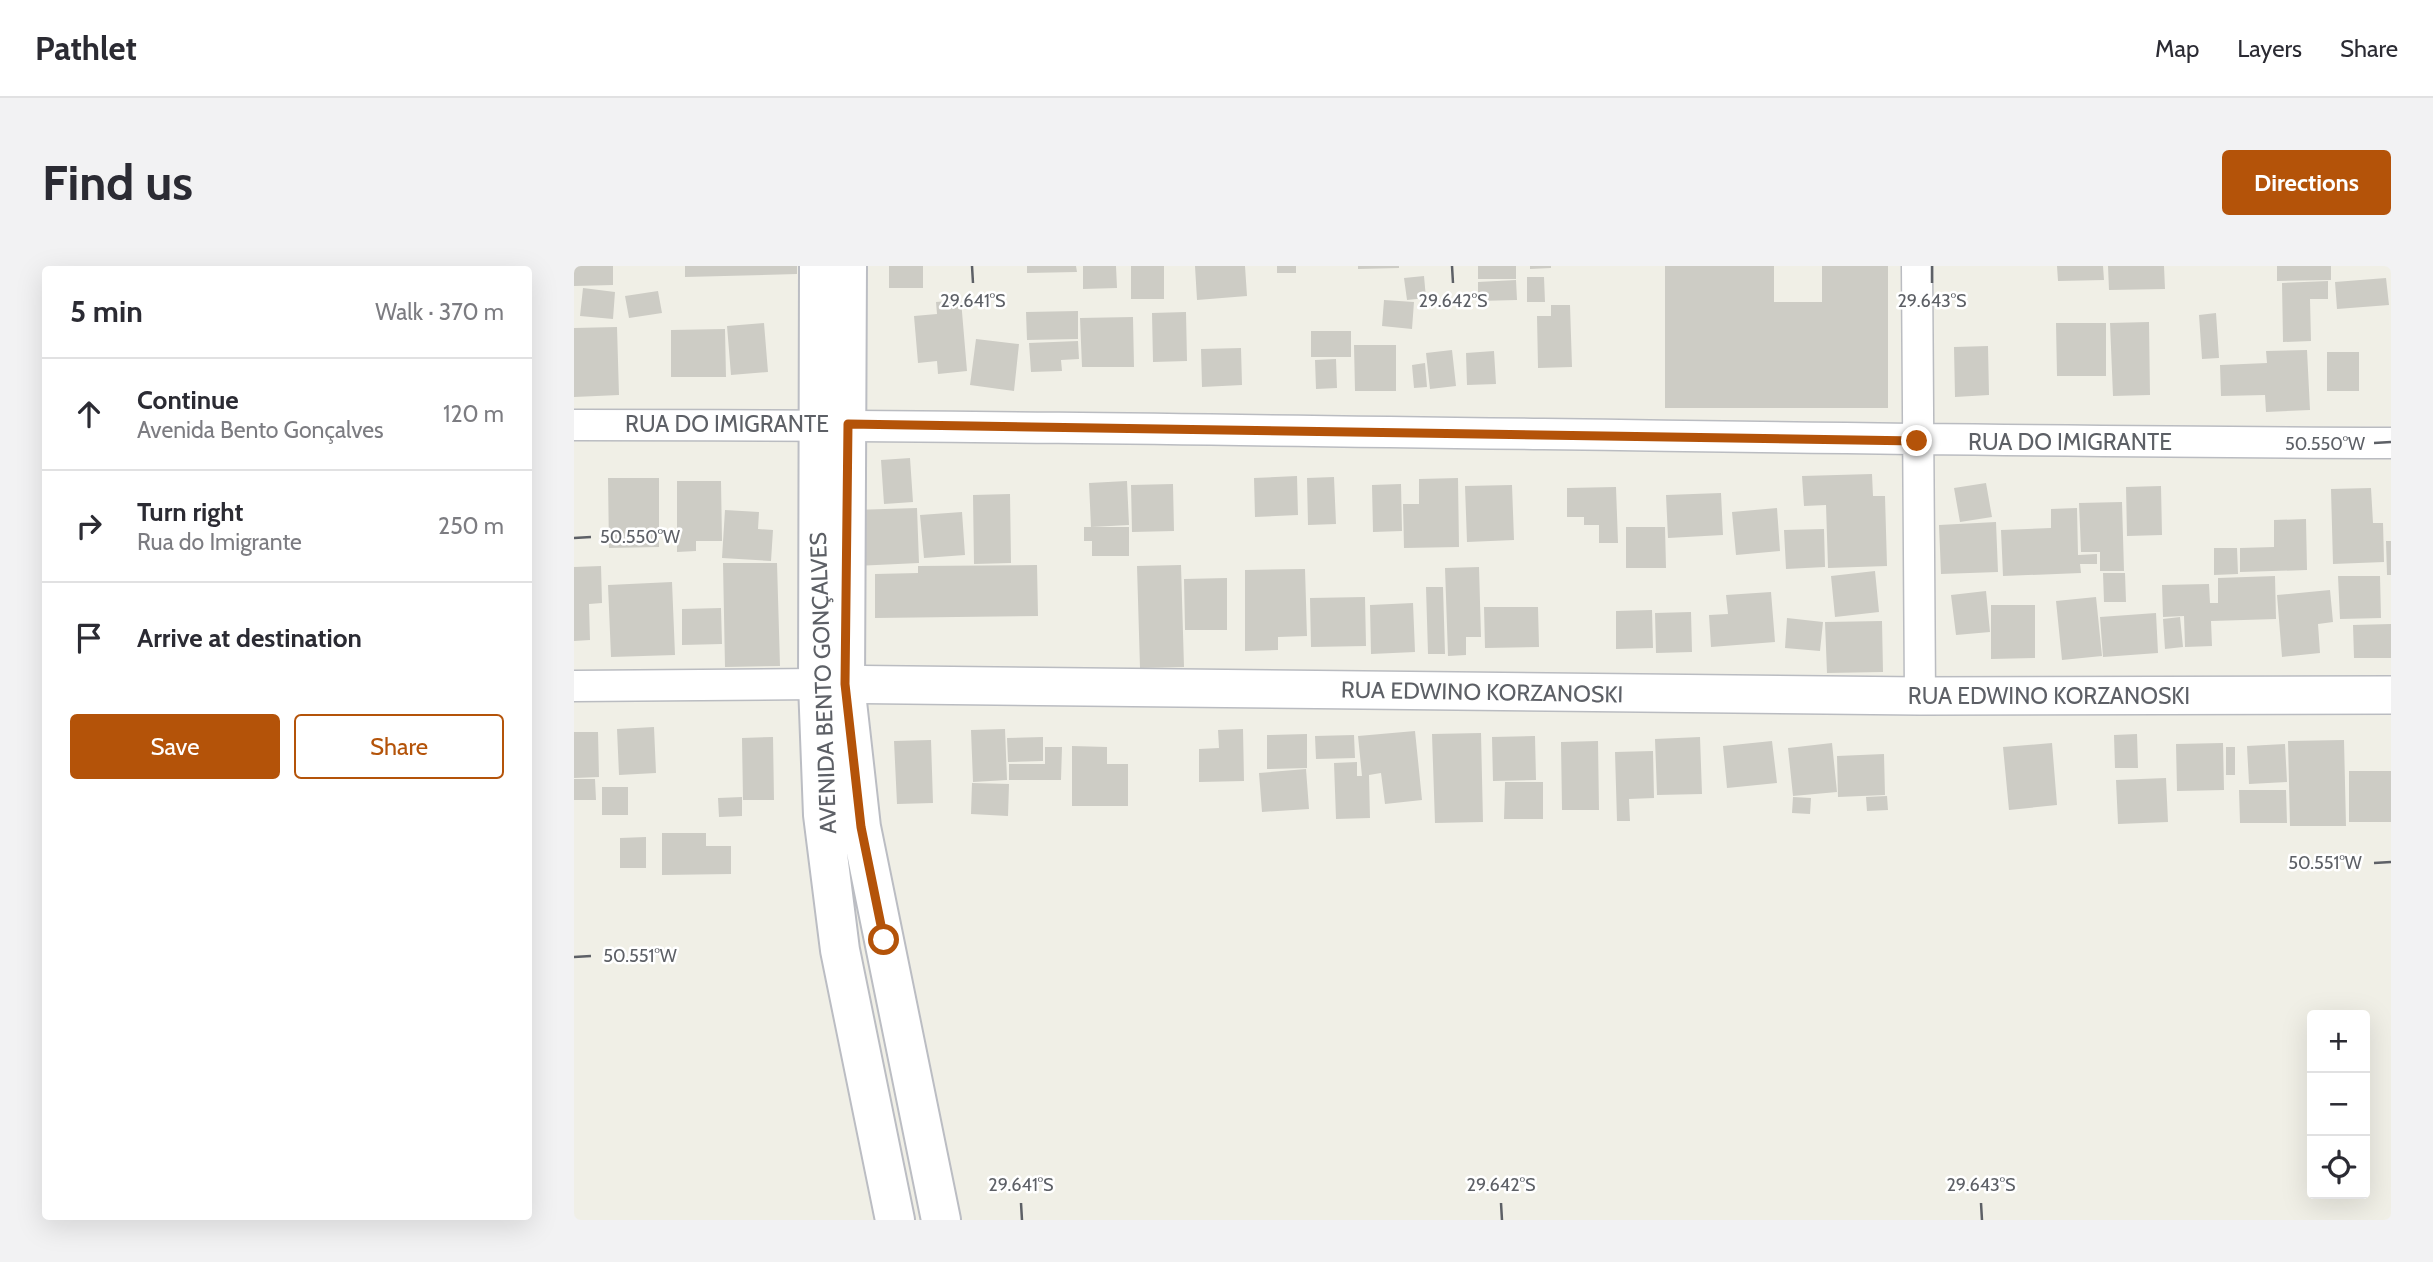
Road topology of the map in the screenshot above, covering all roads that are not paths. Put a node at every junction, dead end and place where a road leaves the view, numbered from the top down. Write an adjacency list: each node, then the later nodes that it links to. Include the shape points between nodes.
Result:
1 (819, 266): 4 (main road, AVENIDA BENTO GONÇALVES)
2 (847, 266): 4 (main road, AVENIDA BENTO GONÇALVES)
3 (1917, 266): 6 (street)
4 (833, 424): 5 (street, RUA DO IMIGRANTE); 6 (street, RUA DO IMIGRANTE); 8 (main road, AVENIDA BENTO GONÇALVES)
5 (574, 425)
6 (1917, 441): 7 (street, RUA DO IMIGRANTE); 11 (street)
7 (2391, 443)
8 (832, 684): 9 (street, RUA EDWINO KORZANOSKI); 11 (street, RUA EDWINO KORZANOSKI); 12 (main road, AVENIDA BENTO GONÇALVES); 13 (main road, AVENIDA BENTO GONÇALVES, via 823,815)
9 (574, 686)
10 (2391, 695): 11 (street, RUA EDWINO KORZANOSKI)
11 (1920, 696)
12 (884, 940): 13 (main road); 14 (main road, AVENIDA BENTO GONÇALVES)
13 (841, 950): 15 (main road, AVENIDA BENTO GONÇALVES)
14 (939, 1208): 15 (main road)
15 (894, 1214)

